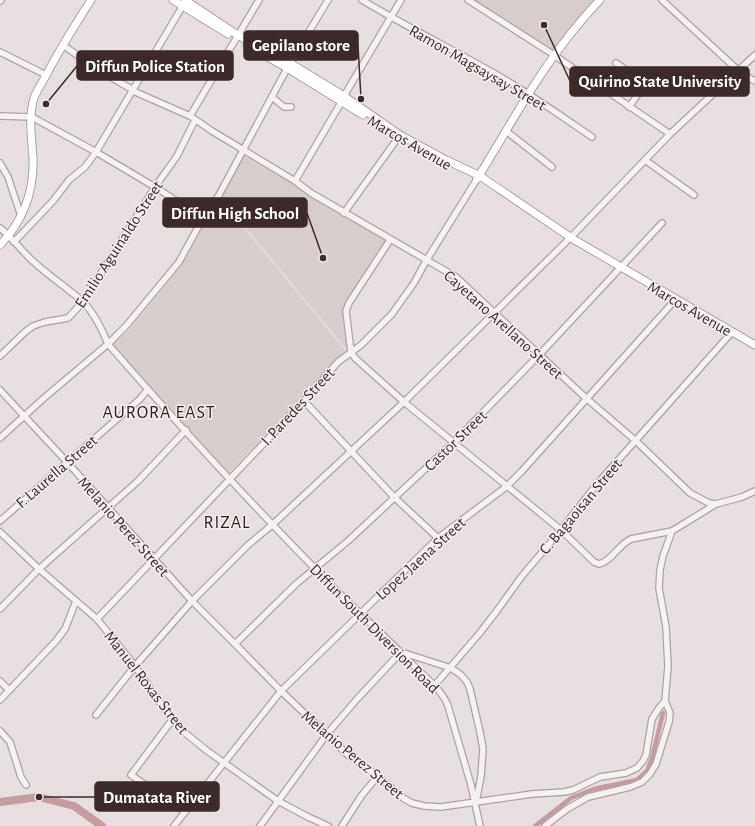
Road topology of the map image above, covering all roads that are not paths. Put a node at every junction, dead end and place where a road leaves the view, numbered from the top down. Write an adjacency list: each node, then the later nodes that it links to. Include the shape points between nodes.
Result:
1 (91, 0): 13 (main road)
2 (173, 0): 10 (main road, Marcos Avenue)
3 (259, 0): 12 (street, Emilio Aguinaldo Street)
4 (328, 0): 18 (street)
5 (362, 0): 11 (street, Ramon Magsaysay Street)
6 (401, 0): 11 (street)
7 (468, 0): 15 (street)
8 (600, 0): 15 (main road)
9 (662, 0): 19 (street)
10 (185, 2): 12 (main road, Marcos Avenue); 23 (street)
11 (391, 17): 24 (street, Ramon Magsaysay Street); 28 (street)
12 (237, 37): 18 (main road, Marcos Avenue); 26 (street, Emilio Aguinaldo Street)
13 (63, 45): 20 (main road); 23 (street, Cayetano Arellano Street)
14 (0, 52): 20 (street)
15 (554, 55): 24 (main road); 30 (street)
16 (755, 55): 19 (street)
17 (616, 63): 30 (street, via 642,83 641,90)
18 (289, 65): 27 (street); 28 (main road, Marcos Avenue)
19 (738, 70): 21 (street); 35 (street)
20 (46, 75): 32 (main road, via 34,98)
21 (755, 81)
22 (203, 86): 26 (street)
23 (133, 91): 33 (street, Cayetano Arellano Street); 39 (street)
24 (528, 93): 34 (main road); 37 (street, Ramon Magsaysay Street)
25 (194, 94): 26 (street)
26 (202, 95): 33 (street, Emilio Aguinaldo Street)
27 (272, 96): 29 (street, via 284,107); 38 (street)
28 (343, 98): 36 (main road, Marcos Avenue); 44 (street)
29 (291, 107)
30 (628, 107): 35 (street)
31 (0, 116): 32 (street)
32 (32, 117): 39 (street); 48 (main road, via 32,185)
33 (193, 118): 38 (street, Cayetano Arellano Street); 45 (street, Emilio Aguinaldo Street, via 177,156)
34 (506, 131): 42 (street); 43 (main road)
35 (670, 134): 40 (street)
36 (399, 136): 43 (main road, Marcos Avenue); 47 (street)
37 (592, 137)
38 (243, 150): 44 (street, Cayetano Arellano Street); 49 (street, via 219,195)
39 (96, 152): 45 (street); 55 (street)
40 (645, 160): 46 (street); 53 (street)
41 (0, 163): 48 (street, via 8,177)
42 (552, 167)
43 (480, 178): 53 (main road, Marcos Avenue); 57 (street, I. Paredes Street)
44 (295, 181): 47 (street, Cayetano Arellano Street, via 311,194)
45 (155, 187): 49 (street); 60 (street, Emilio Aguinaldo Street)
46 (694, 195)
47 (344, 213): 54 (street, Cayetano Arellano Street)
48 (21, 216): 52 (main road)
49 (203, 218): 63 (street, via 179,262)
50 (662, 223): 58 (street, Castor Street)
51 (0, 228): 52 (street, Diffun South Diversion Road)
52 (9, 235): 55 (street, Diffun South Diversion Road); 56 (main road)
53 (571, 237): 58 (main road, Marcos Avenue); 61 (street)
54 (390, 240): 57 (street, Cayetano Arellano Street); 65 (street, via 346,311)
55 (14, 242): 60 (street, Diffun South Diversion Road, via 38,266)
56 (0, 245)
57 (426, 261): 61 (street, Cayetano Arellano Street, via 456,277); 65 (street, I. Paredes Street, via 392,314)
58 (622, 268): 59 (main road, Marcos Avenue); 66 (street, Castor Street)
59 (676, 299): 62 (main road, Marcos Avenue); 70 (street, Lopez Jaena Street)
60 (83, 302): 63 (street, Diffun South Diversion Road, via 102,329); 67 (street, Emilio Aguinaldo Street, via 68,318 33,326)
61 (495, 313): 66 (street, Cayetano Arellano Street); 72 (street)
62 (732, 332): 64 (main road, Marcos Avenue); 76 (street, C. Bagaoisan Street)
63 (108, 344): 69 (street, Diffun South Diversion Road); 73 (street)
64 (755, 345)
65 (351, 352): 71 (street, I. Paredes Street, via 338,362); 72 (street)
66 (540, 354): 70 (street, Cayetano Arellano Street); 77 (street, Castor Street)
67 (0, 356)
68 (0, 390): 73 (street, Melanio Perez Street)
69 (148, 390): 74 (street, Diffun South Diversion Road); 79 (street, F. Laurella Street)
70 (587, 399): 76 (street, Cayetano Arellano Street); 81 (street, Lopez Jaena Street)
71 (304, 401): 78 (street); 80 (street, I. Paredes Street)
72 (404, 402): 77 (street); 78 (street)
73 (24, 416): 75 (street); 79 (street, Melanio Perez Street)
74 (186, 430): 80 (street, Diffun South Diversion Road); 85 (street, via 138,481)
75 (0, 438)
76 (636, 441): 84 (street, Cayetano Arellano Street, via 690,493); 88 (street, C. Bagaoisan Street)
77 (454, 442): 81 (street); 83 (street, Castor Street)
78 (352, 450): 83 (street); 87 (street)
79 (66, 462): 85 (street, Melanio Perez Street); 86 (street, F. Laurella Street)
80 (229, 479): 87 (street, Diffun South Diversion Road); 92 (street, I. Paredes Street)
81 (506, 487): 88 (street); 91 (street, Lopez Jaena Street)
82 (755, 491): 84 (street)
83 (394, 497): 91 (street); 93 (street, Castor Street)
84 (716, 504): 89 (street)
85 (108, 508): 92 (street, Melanio Perez Street); 94 (street)
86 (0, 521)
87 (272, 525): 93 (street, Diffun South Diversion Road); 96 (street, via 248,545)
88 (561, 530): 89 (street, via 599,564 604,563 625,542); 103 (street, C. Bagaoisan Street)
89 (672, 531): 109 (street, via 663,556 659,588 666,627 668,666)
90 (0, 532): 94 (street, Manuel Roxas Street)
91 (438, 538): 98 (street, Lopez Jaena Street)
92 (153, 559): 96 (street, Melanio Perez Street); 99 (street, I. Paredes Street)
93 (315, 568): 98 (street, Diffun South Diversion Road); 100 (street, Castor Street)
94 (39, 569): 95 (street, Manuel Roxas Street); 97 (street)
95 (76, 601): 99 (street, Manuel Roxas Street); 106 (street, via 65,629 56,641)
96 (192, 601): 100 (street, Melanio Perez Street); 102 (street)
97 (0, 609)
98 (360, 613): 101 (street, Diffun South Diversion Road); 107 (street, Lopez Jaena Street)
99 (97, 619): 102 (street, Manuel Roxas Street)
100 (235, 644): 107 (street, Melanio Perez Street)
101 (401, 652): 103 (street); 105 (street, Diffun South Diversion Road); 113 (street)
102 (135, 666): 110 (street); 111 (street, Manuel Roxas Street)
103 (450, 668): 105 (street, C. Bagaoisan Street); 118 (street, via 467,682 480,732 482,765)
104 (0, 681): 106 (street)
105 (434, 686): 118 (street, Diffun South Diversion Road, via 443,695 448,706)
106 (9, 690): 108 (street)
107 (281, 691): 113 (street, Melanio Perez Street); 114 (street, Lopez Jaena Street)
108 (0, 700)
109 (665, 701): 118 (street, Melanio Perez Street, via 652,719 646,755 637,768 626,773 600,777 568,791); 125 (street, via 670,713 669,722 656,764 650,774 642,782 630,787 588,797)
110 (96, 715)
111 (172, 720): 114 (street, Manuel Roxas Street); 119 (street, via 131,775)
112 (0, 731): 116 (street, via 10,742 20,777)
113 (327, 734): 115 (street, Melanio Perez Street, via 348,755); 117 (street)
114 (224, 762): 117 (street, Manuel Roxas Street); 119 (street, Lopez Jaena Street)
115 (378, 776): 118 (street, Melanio Perez Street, via 412,803 442,807); 123 (street)
116 (26, 784)
117 (278, 801): 121 (street); 122 (street, Manuel Roxas Street)
118 (475, 803): 124 (street, Diffun South Diversion Road)
119 (185, 812): 120 (street, Lopez Jaena Street)
120 (174, 826)
121 (260, 826)
122 (328, 826)
123 (342, 826)
124 (480, 826)
125 (545, 826)

